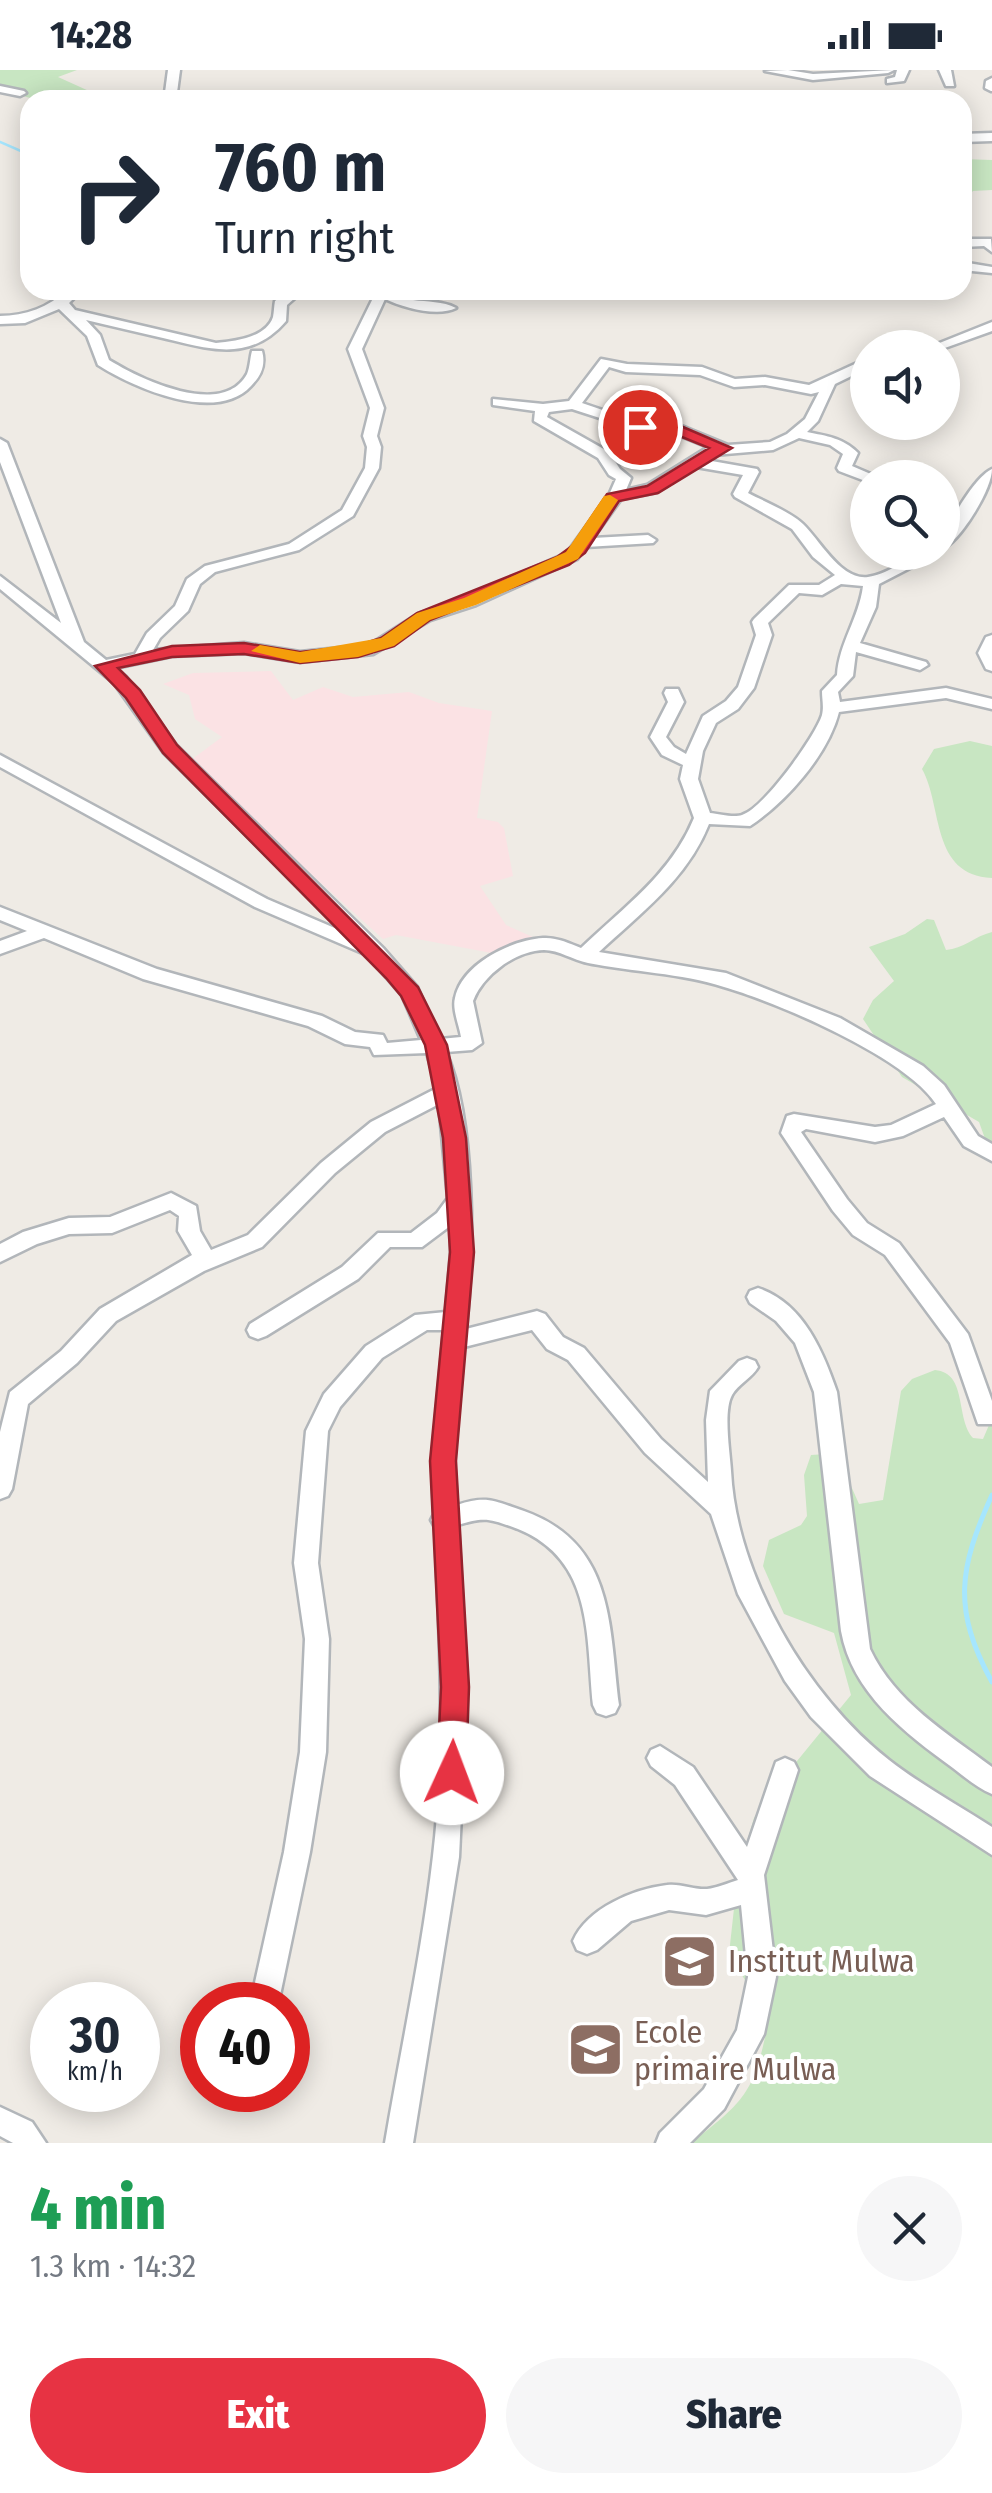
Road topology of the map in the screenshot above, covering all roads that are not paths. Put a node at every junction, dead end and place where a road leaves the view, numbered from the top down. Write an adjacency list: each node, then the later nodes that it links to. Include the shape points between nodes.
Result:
1 (903, 70): 5 (street, via 900,78)
2 (945, 70): 7 (street)
3 (770, 71): 6 (street)
4 (846, 72): 5 (street); 6 (street)
5 (890, 76)
6 (813, 77): 8 (street)
7 (950, 84)
8 (764, 86)
9 (0, 89): 10 (street)
10 (20, 94)
11 (69, 300): 15 (street)
12 (285, 300): 15 (street, via 270,330 232,346 190,344)
13 (376, 300): 43 (street, via 355,349 377,408 372,468 348,514 294,547 210,569 193,582 182,608)
14 (397, 300): 16 (street)
15 (65, 308): 17 (street); 20 (street, via 92,335 107,365 200,400 253,380)
16 (449, 308)
17 (0, 320)
18 (992, 326): 19 (street)
19 (960, 338)
20 (256, 354)
21 (850, 372): 22 (street)
22 (828, 385): 24 (street, via 811,390 734,383 702,371 606,362); 26 (street)
23 (498, 402): 25 (street)
24 (572, 405): 25 (street); 28 (street, via 640,427 662,423)
25 (543, 408): 32 (street, via 539,418 604,456 624,478)
26 (798, 434): 28 (street, via 774,446); 30 (street, via 842,445 851,452 844,468)
27 (0, 443): 41 (street)
28 (724, 448): 29 (street)
29 (692, 462): 32 (street, via 652,490); 37 (street, via 752,472 740,494 797,526)
30 (850, 470)
31 (992, 473): 33 (street)
32 (616, 496): 35 (street)
33 (960, 514)
34 (648, 540): 35 (street)
35 (582, 543): 43 (street, via 563,561 424,616 373,648 300,657 244,648)
36 (896, 570): 39 (street)
37 (849, 579): 39 (street); 51 (street, via 822,590 795,588 762,616 764,634 746,688 709,720)
38 (0, 581): 41 (street)
39 (871, 582): 42 (street, via 868,607)
40 (992, 640): 46 (street, via 986,653)
41 (76, 642): 45 (street)
42 (850, 645): 44 (street); 49 (street, via 842,683 830,690)
43 (142, 656): 45 (street)
44 (920, 665)
45 (104, 666): 56 (street, via 133,694 170,749)
46 (992, 666)
47 (672, 693): 51 (street, via 676,702 658,737 663,748)
48 (992, 704): 49 (street, via 946,693)
49 (832, 708): 52 (street, via 778,794 756,816 732,822)
50 (0, 760): 56 (street, via 262,903)
51 (693, 762): 52 (street, via 690,788)
52 (703, 818): 57 (street, via 671,874)
53 (0, 914): 54 (street)
54 (42, 932): 55 (street); 58 (street, via 150,974 314,1021 352,1039 376,1040 382,1050)
55 (0, 948)
56 (376, 953): 58 (street, via 410,992)
57 (584, 956): 58 (street, via 542,944 490,965 464,994 472,1042); 60 (street, via 691,971 753,988 887,1052 916,1071)
58 (436, 1045): 59 (street)
59 (448, 1091): 62 (street); 64 (street, via 378,1127 255,1240)
60 (951, 1109): 61 (street, via 971,1140); 70 (street, via 935,1109 890,1133 865,1136 794,1121 791,1133 860,1229 892,1249 960,1340)
61 (992, 1153)
62 (459, 1199): 66 (street, via 431,1231 408,1242 384,1238 350,1274); 67 (street, via 462,1252)
63 (0, 1254): 64 (street, via 30,1238 70,1226 112,1225 171,1201 188,1212 189,1231 204,1257)
64 (196, 1265): 69 (street, via 108,1315)
65 (758, 1296): 77 (street, via 784,1310 823,1378 862,1659 896,1704)
66 (258, 1330)
67 (454, 1331): 72 (street, via 542,1323 653,1446); 73 (street); 81 (street, via 423,1322 374,1352 332,1401 318,1431 306,1563 317,1639 313,1752)
68 (747, 1367): 72 (street, via 721,1390)
69 (6, 1414): 71 (street)
70 (986, 1417)
71 (0, 1489)
72 (721, 1508): 78 (street, via 747,1587 820,1709 880,1768)
73 (443, 1520): 74 (street, via 481,1506 542,1530 574,1556 595,1620); 84 (street, via 455,1687 448,1840)
74 (606, 1705)
75 (660, 1758): 79 (street, via 684,1776)
76 (785, 1770): 79 (street)
77 (992, 1782)
78 (992, 1842)
79 (744, 1884): 80 (street, via 706,1902 669,1897 623,1910); 85 (street, via 762,1977 750,2034 714,2099)
80 (587, 1940)
81 (269, 1982)
82 (0, 2121): 83 (street)
83 (32, 2143)
84 (399, 2143)
85 (670, 2143)

